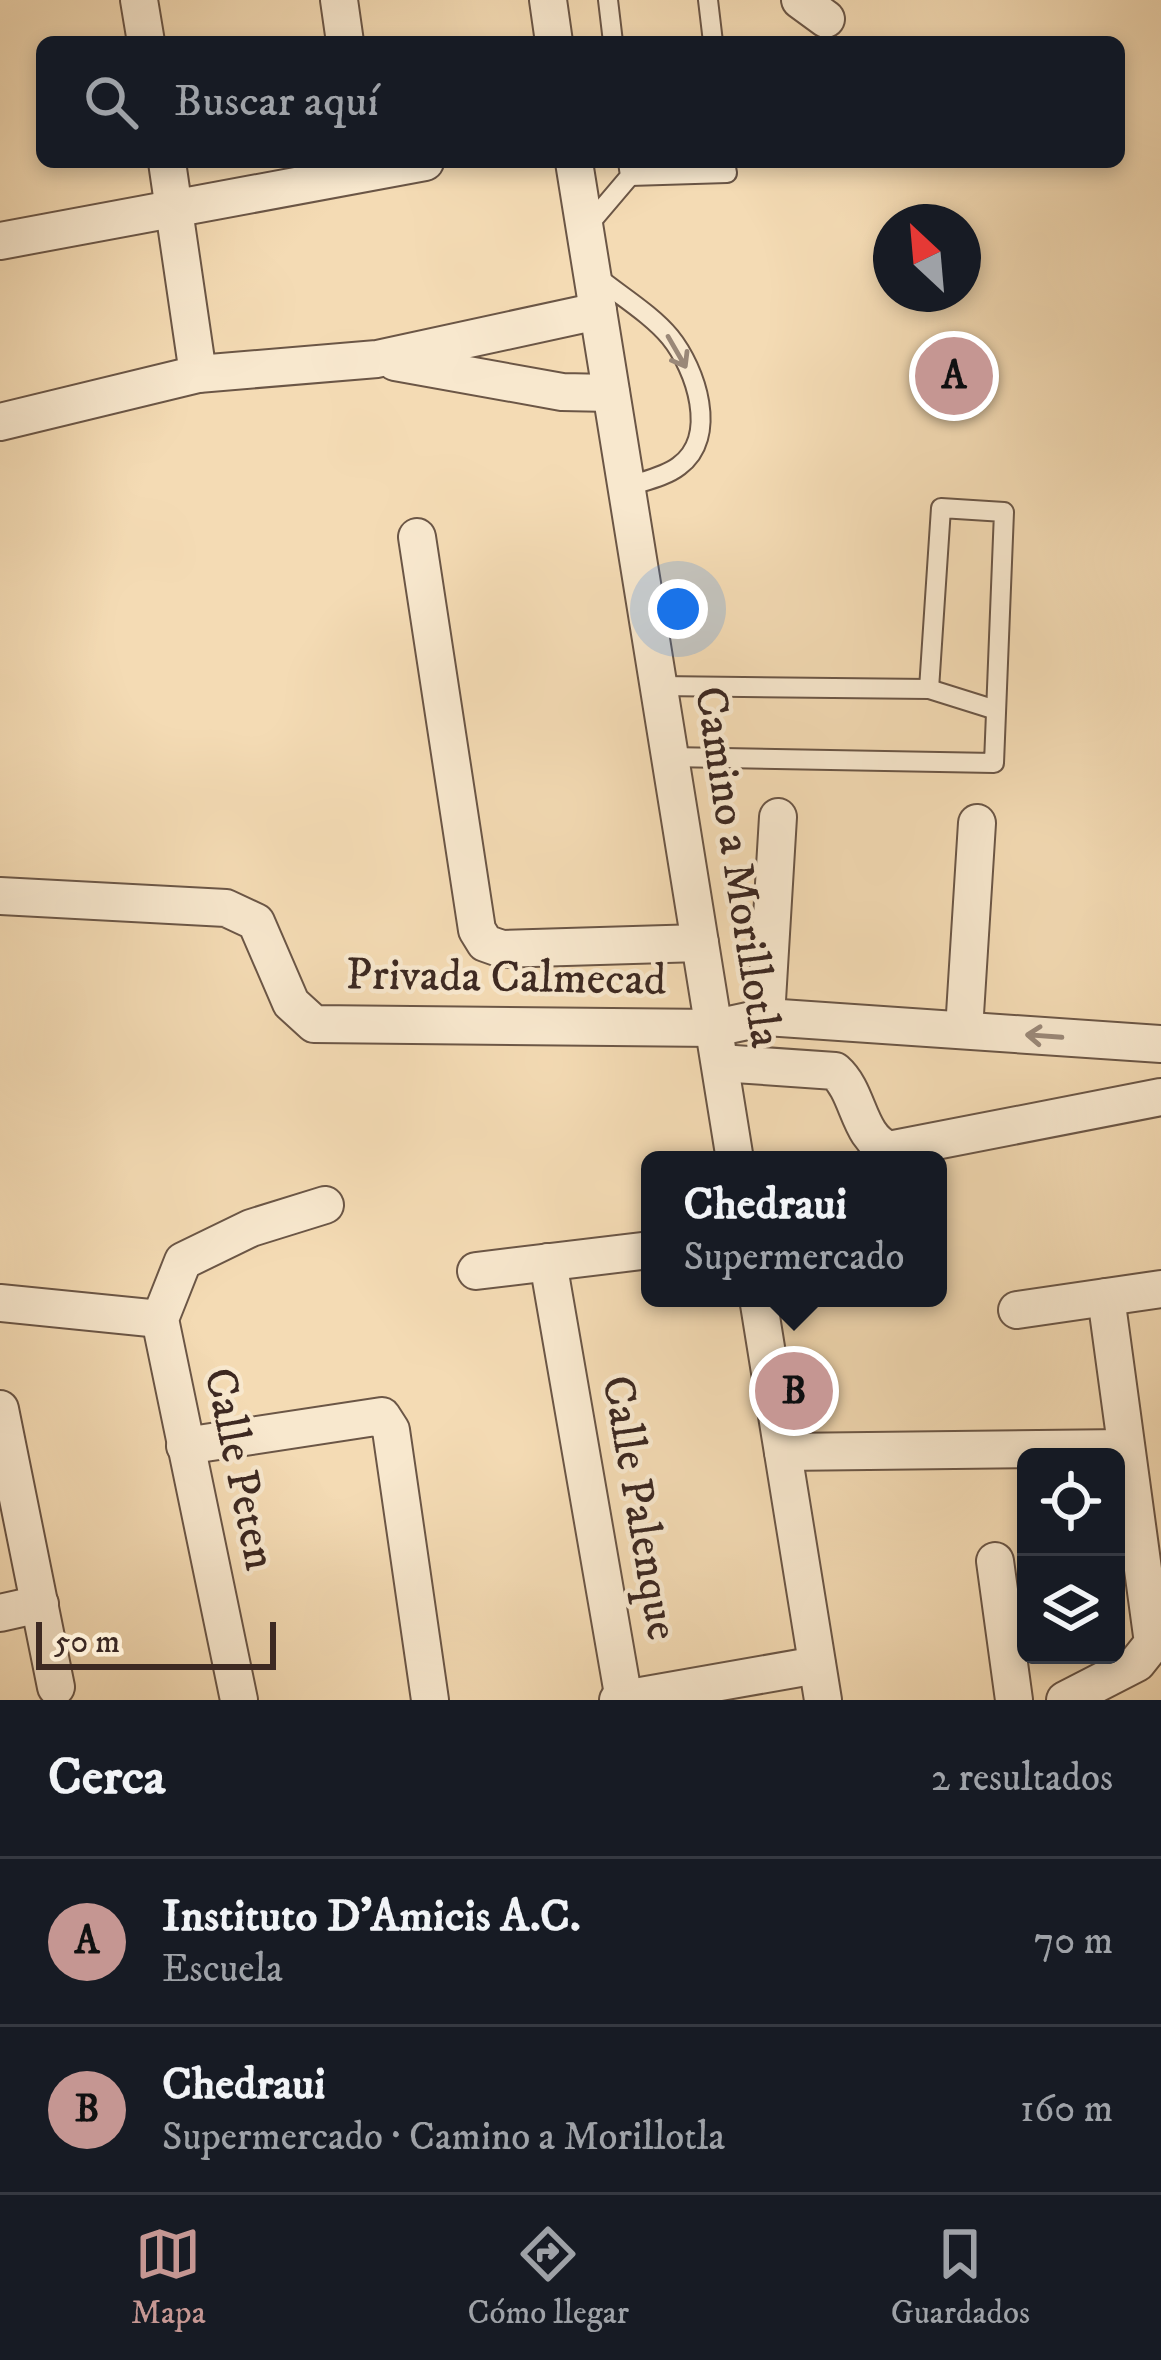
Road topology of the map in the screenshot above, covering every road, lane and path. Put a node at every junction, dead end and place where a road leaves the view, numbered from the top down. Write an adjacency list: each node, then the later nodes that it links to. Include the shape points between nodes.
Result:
1 (139, 0): 6 (street)
2 (339, 0): 7 (street)
3 (548, 0): 8 (street)
4 (608, 0): 9 (lane)
5 (709, 0): 10 (lane)
6 (145, 36)
7 (344, 36)
8 (553, 36)
9 (612, 36)
10 (712, 36)
11 (167, 168): 16 (street)
12 (363, 168): 16 (street)
13 (575, 168): 17 (street, Camino a Morillotla)
14 (726, 168): 15 (lane)
15 (629, 169): 17 (lane)
16 (175, 209): 18 (street); 22 (street)
17 (585, 229): 19 (street, Camino a Morillotla)
18 (0, 241)
19 (592, 273): 20 (street, Camino a Morillotla); 25 (lane, one-way to 25, via 669,335 700,400 692,455 676,470)
20 (598, 311): 21 (street); 23 (street, Camino a Morillotla)
21 (377, 359): 22 (street); 23 (street, via 562,392)
22 (198, 374): 24 (street)
23 (611, 393): 25 (street, Camino a Morillotla)
24 (0, 422)
25 (626, 487): 27 (street, Camino a Morillotla)
26 (417, 537): 34 (street, via 485,943)
27 (659, 686): 28 (lane); 30 (street, Camino a Morillotla)
28 (929, 689): 29 (lane); 29 (lane, via 941,508 1004,512)
29 (996, 710): 30 (lane, via 994,763)
30 (670, 757): 34 (street, Camino a Morillotla)
31 (778, 817): 35 (street)
32 (977, 823): 36 (street)
33 (0, 896): 38 (street, Privada Calmecad, via 226,908 256,922 291,1004 314,1024)
34 (700, 943): 38 (street, Camino a Morillotla)
35 (766, 1017): 36 (street); 38 (street)
36 (964, 1030): 37 (street, one-way to 36)
37 (1161, 1044)
38 (717, 1046): 39 (street, via 835,1071 848,1082 872,1141 889,1150); 40 (street, Camino a Morillotla)
39 (1161, 1097)
40 (734, 1151)
41 (325, 1205): 50 (street, Calle Peten, via 183,1261)
42 (641, 1251): 43 (street)
43 (548, 1262): 44 (street); 65 (street, Calle Palenque)
44 (476, 1271)
45 (1161, 1289): 46 (street)
46 (1106, 1298): 49 (street); 53 (street)
47 (0, 1303): 50 (street)
48 (759, 1307): 56 (street)
49 (1017, 1310)
50 (160, 1319): 52 (street, Calle Peten)
51 (0, 1409): 59 (street)
52 (185, 1446): 63 (street, Calle Peten); 64 (street, via 382,1416 391,1430)
53 (1124, 1448)
54 (1017, 1449): 56 (street)
55 (1125, 1450): 57 (street)
56 (783, 1452): 61 (street)
57 (1146, 1493): 67 (street, via 1153,1643 1137,1663)
58 (995, 1561): 66 (street)
59 (40, 1604): 60 (street); 62 (street)
60 (0, 1613)
61 (820, 1682): 65 (street)
62 (56, 1688)
63 (239, 1700)
64 (430, 1700)
65 (622, 1700)
66 (1013, 1700)
67 (1065, 1700)

